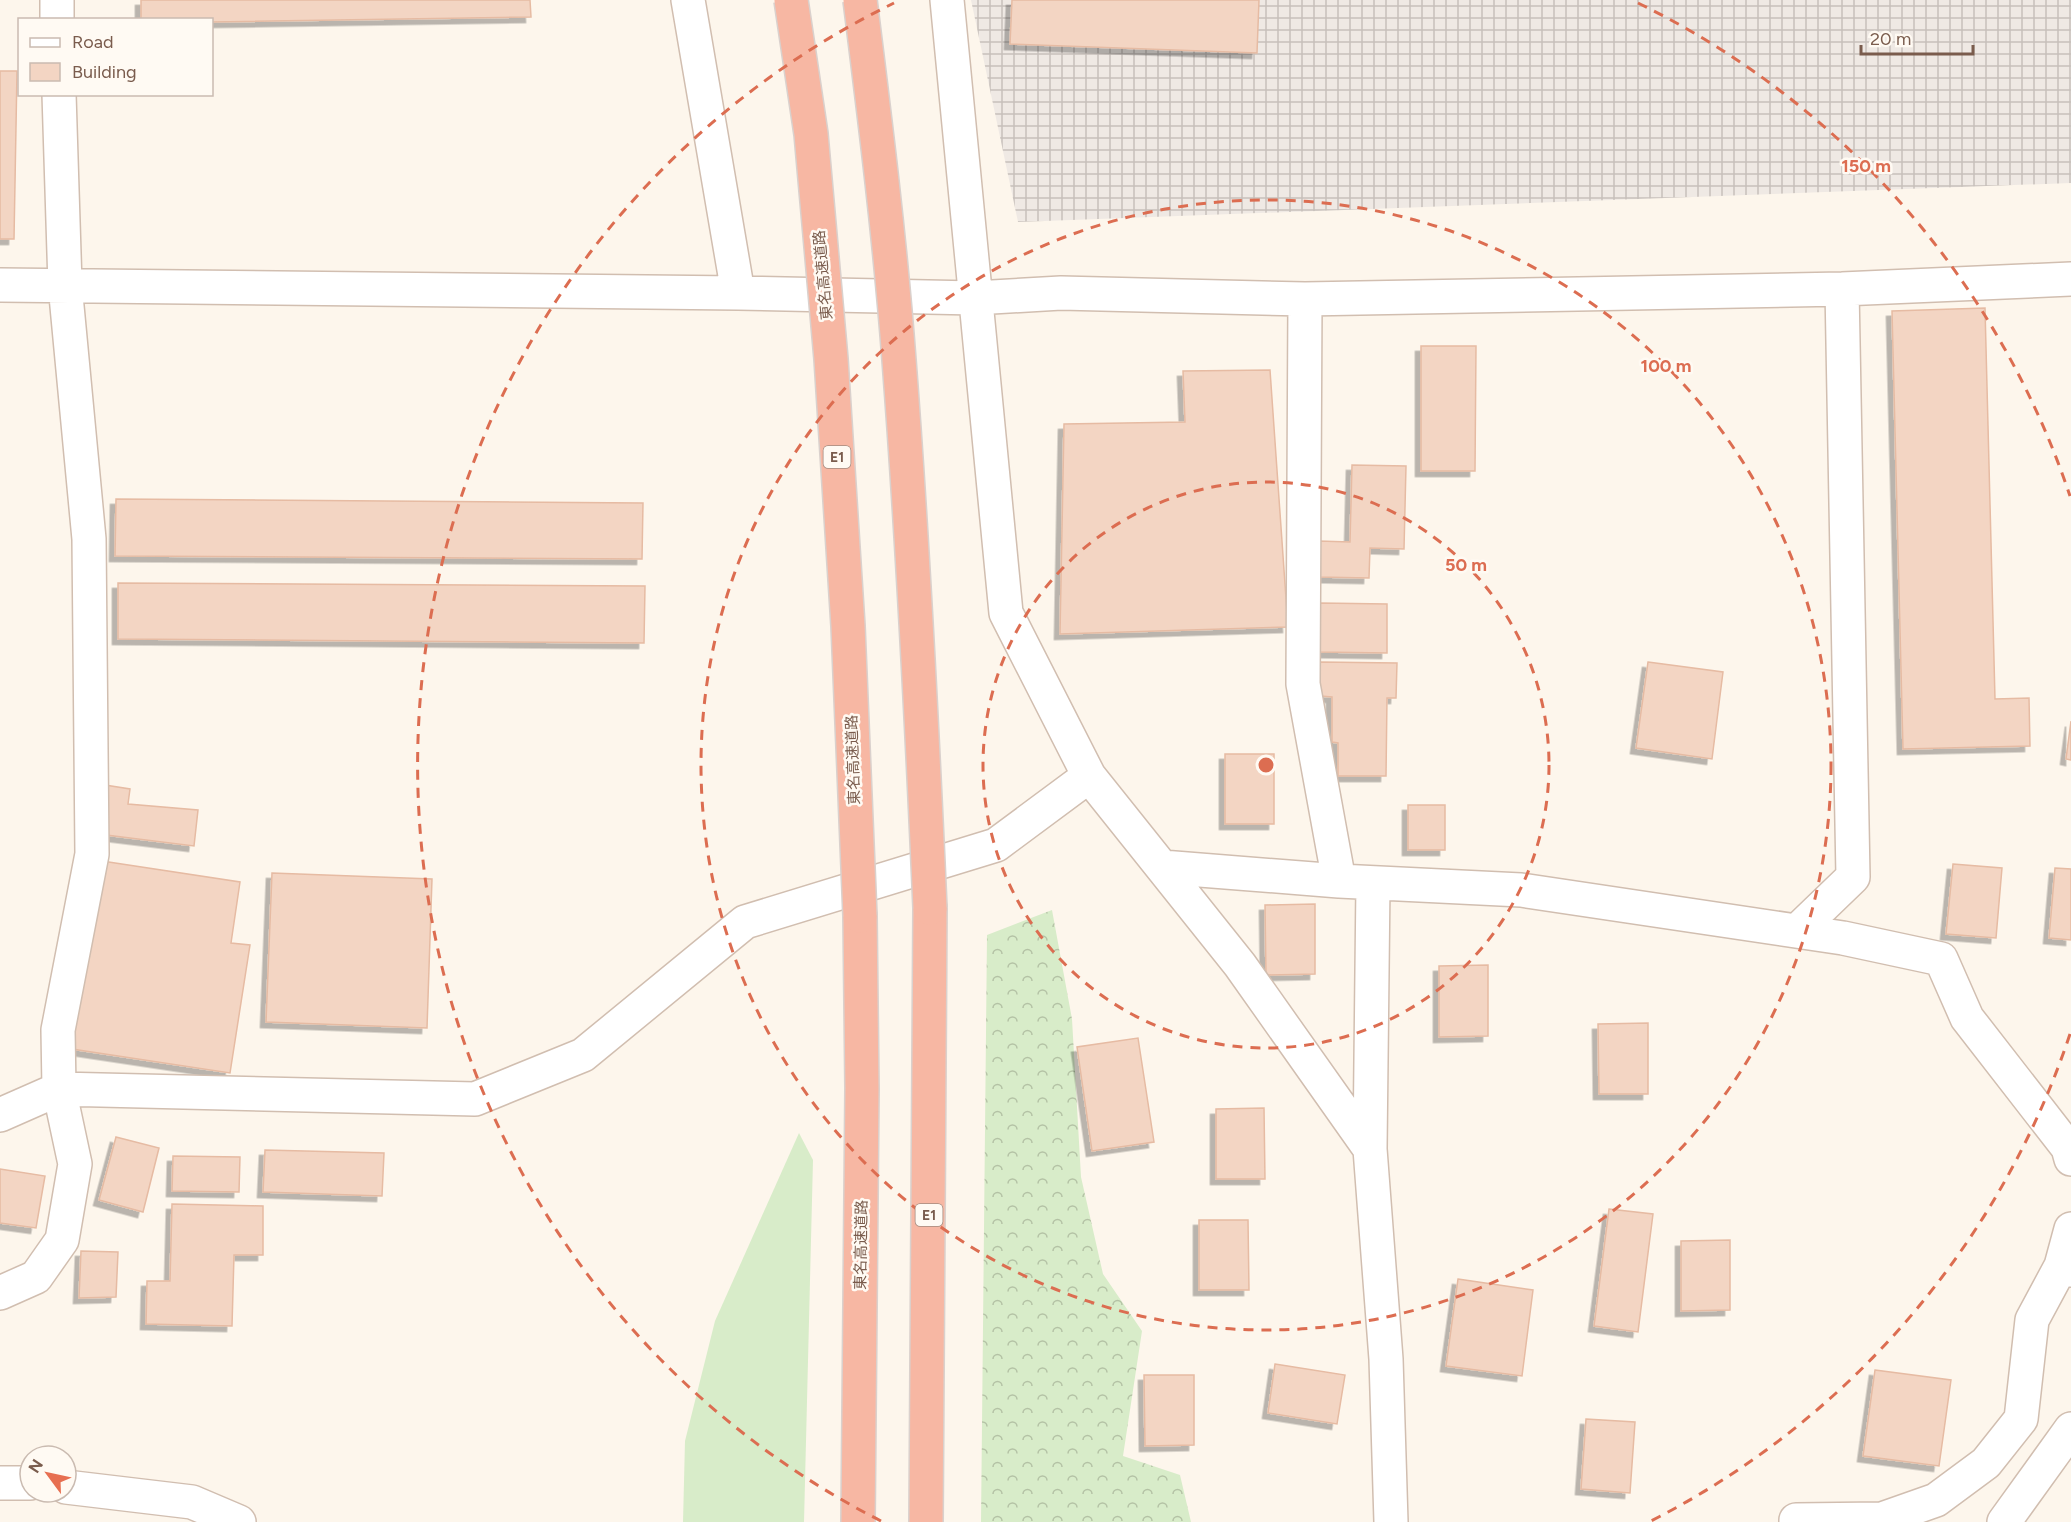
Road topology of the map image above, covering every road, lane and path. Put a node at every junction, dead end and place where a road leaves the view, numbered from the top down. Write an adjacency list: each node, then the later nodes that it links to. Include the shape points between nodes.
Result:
1 (57, 0): 6 (street)
2 (688, 0): 12 (street)
3 (791, 0): 32 (highway, 東名高速道路 / E1, bridge, via 811,134 831,359 848,626 860,916 862,1089)
4 (860, 0): 33 (highway, E1, bridge, via 899,359 922,717 930,908)
5 (947, 0): 13 (street)
6 (57, 18)
7 (59, 96): 10 (street)
8 (2071, 279): 11 (street)
9 (0, 285): 10 (street)
10 (65, 285): 12 (street); 20 (street, via 89,538 92,854 58,1030)
11 (1842, 289): 14 (street); 19 (street, via 1853,877)
12 (738, 293): 13 (street)
13 (975, 298): 14 (street, via 1061,293); 15 (street, via 1006,613)
14 (1305, 299): 17 (street, via 1303,684)
15 (1089, 776): 16 (street); 20 (street, via 996,845 745,922 583,1055 475,1099)
16 (1162, 867): 17 (street); 22 (street, via 1240,964)
17 (1339, 881): 18 (street)
18 (1372, 883): 19 (street, via 1521,890); 22 (street)
19 (1797, 931): 23 (street, via 1941,959 1967,1018 2068,1148)
20 (59, 1089): 21 (street); 26 (street, via 75,1164 62,1240 36,1276)
21 (0, 1115)
22 (1370, 1149): 34 (street, via 1386,1359)
23 (2071, 1159)
24 (2071, 1229): 25 (street)
25 (2066, 1268): 35 (street, via 2031,1320 2021,1419 1986,1463 1936,1500 1882,1519)
26 (0, 1293)
27 (2071, 1429): 36 (street)
28 (0, 1483): 29 (street)
29 (18, 1484)
30 (78, 1488): 31 (street, via 192,1502)
31 (239, 1522)
32 (858, 1522)
33 (926, 1522)
34 (1391, 1522)
35 (1796, 1522)
36 (2004, 1522)

